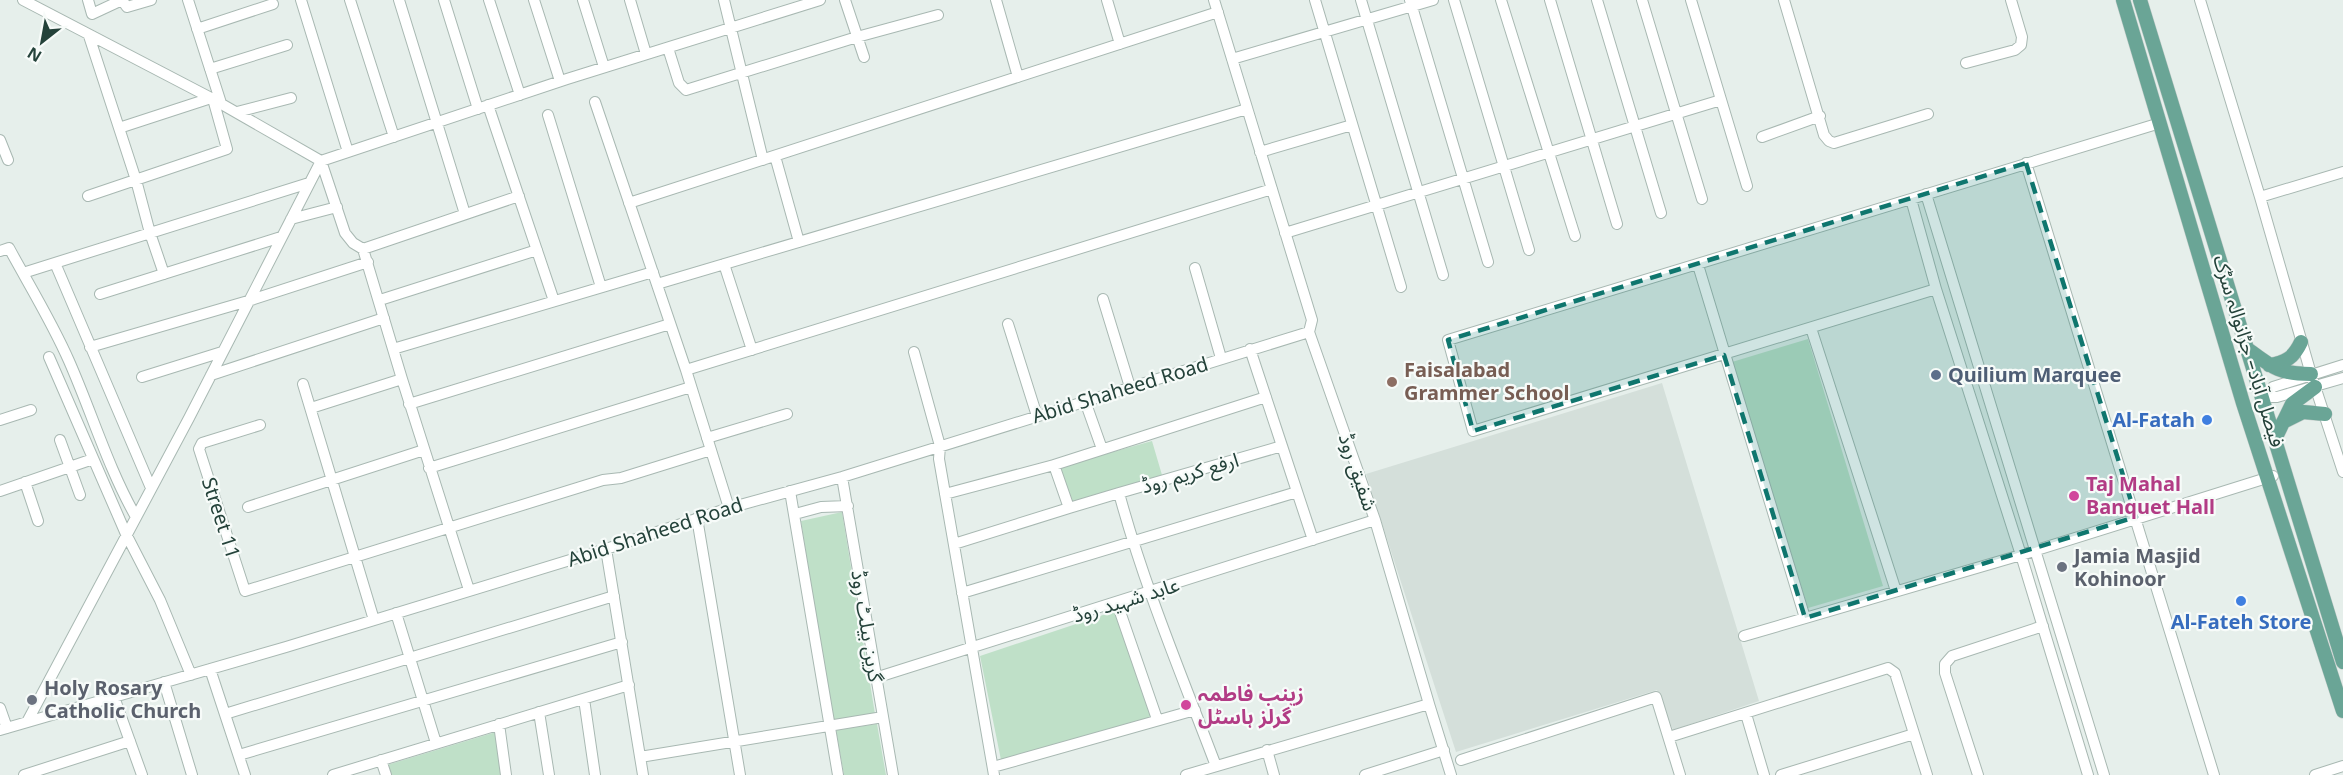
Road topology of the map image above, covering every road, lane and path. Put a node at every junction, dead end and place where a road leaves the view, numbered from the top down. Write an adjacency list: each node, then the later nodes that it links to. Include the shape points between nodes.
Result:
1 (23, 0): 41 (street)
2 (88, 0): 3 (street, via 92,14 122,0 127,7)
3 (151, 0)
4 (188, 0): 39 (street)
5 (301, 0): 76 (street)
6 (350, 0): 72 (street)
7 (399, 0): 67 (street)
8 (444, 0): 60 (street)
9 (489, 0): 55 (street)
10 (534, 0): 54 (street)
11 (583, 0): 50 (street)
12 (630, 0): 46 (street)
13 (724, 0): 38 (street)
14 (820, 0): 38 (street)
15 (845, 0): 42 (street)
16 (996, 0): 53 (street)
17 (1107, 0): 43 (street)
18 (1214, 0): 35 (street, شفیق روڈ)
19 (1315, 0): 40 (street)
20 (1361, 0): 37 (street)
21 (1433, 0): 33 (street)
22 (1454, 0): 84 (street)
23 (1501, 0): 78 (street)
24 (1550, 0): 74 (street)
25 (1597, 0): 70 (street)
26 (1642, 0): 63 (street)
27 (1691, 0): 58 (street)
28 (1784, 0): 66 (street)
29 (2011, 0): 49 (street, via 2021,45)
30 (2123, 0): 68 (main road, فیصل آباد– جڑانوالہ سڑک)
31 (2140, 0): 144 (main road, فیصل آباد– جڑانوالہ سڑک)
32 (2200, 0): 95 (street)
33 (1411, 3): 37 (street); 86 (street)
34 (273, 4): 39 (street)
35 (1218, 12): 43 (street); 48 (street, شفیق روڈ)
36 (938, 15): 42 (street)
37 (1367, 20): 40 (street); 91 (street)
38 (731, 28): 45 (street); 52 (street)
39 (197, 29): 51 (street)
40 (1324, 32): 48 (street); 69 (street)
41 (89, 36): 57 (street); 71 (street)
42 (857, 37): 47 (street); 52 (street)
43 (1120, 44): 53 (street)
44 (287, 45): 51 (street)
45 (668, 48): 46 (street); 52 (street, via 678,82 687,90)
46 (646, 54): 50 (street)
47 (864, 57)
48 (1232, 59): 61 (street, شفیق روڈ)
49 (1966, 63)
50 (604, 67): 54 (street)
51 (210, 69): 57 (street)
52 (742, 73): 81 (street)
53 (1018, 77): 79 (street)
54 (560, 81): 55 (street)
55 (520, 95): 60 (street)
56 (291, 98): 62 (street)
57 (215, 100): 62 (street); 71 (street); 87 (street, via 227,149)
58 (1721, 100): 63 (street); 89 (street)
59 (595, 102): 98 (street)
60 (483, 107): 67 (street); 94 (street)
61 (1247, 109): 77 (street, شفیق روڈ); 109 (street)
62 (237, 112): 82 (street)
63 (1676, 113): 70 (street); 96 (street)
64 (1928, 114): 66 (street, via 1834,142 1824,135)
65 (548, 115): 126 (street)
66 (1820, 116): 73 (street)
67 (438, 122): 72 (street); 102 (street)
68 (2160, 123): 83 (street); 123 (main road, فیصل آباد– جڑانوالہ سڑک)
69 (1352, 125): 77 (street); 99 (street)
70 (1635, 126): 74 (street); 101 (street)
71 (119, 128): 87 (street)
72 (394, 137): 76 (street)
73 (1762, 137)
74 (1592, 139): 78 (street); 104 (street)
75 (0, 140): 80 (street)
76 (348, 152): 82 (street)
77 (1260, 152): 90 (street, شفیق روڈ)
78 (1550, 152): 84 (street); 107 (street)
79 (775, 156): 81 (street); 109 (street)
80 (8, 160)
81 (763, 160): 98 (street)
82 (321, 161): 88 (street); 100 (street)
83 (2026, 163): 92 (street); 204 (street)
84 (1504, 166): 86 (street); 112 (street)
85 (2343, 172): 95 (street)
86 (1463, 179): 91 (street); 115 (street)
87 (136, 180): 93 (street); 105 (street)
88 (309, 183): 103 (street); 105 (street)
89 (1747, 186)
90 (1272, 189): 106 (street, شفیق روڈ); 143 (street)
91 (1419, 193): 99 (street); 124 (street)
92 (1926, 194): 97 (street); 213 (street)
93 (88, 196)
94 (519, 196): 102 (street); 111 (street)
95 (2260, 197): 139 (street)
96 (1702, 199)
97 (1911, 199): 118 (street); 128 (street)
98 (629, 203): 120 (street)
99 (1377, 206): 106 (street); 127 (street)
100 (338, 207): 103 (street); 110 (street, via 345,233)
101 (1661, 213)
102 (465, 214): 110 (street)
103 (291, 219): 108 (street)
104 (1617, 224)
105 (150, 233): 116 (street); 122 (street)
106 (1285, 233): 138 (street, شفیق روڈ, via 1312,320)
107 (1575, 236)
108 (281, 237): 122 (street); 132 (street)
109 (799, 242): 117 (street)
110 (363, 249): 114 (street)
111 (537, 250): 131 (street); 133 (street)
112 (1529, 250)
113 (0, 251): 121 (street, via 9,248)
114 (368, 262): 131 (street); 132 (street)
115 (1488, 262)
116 (55, 263): 121 (street); 140 (street)
117 (724, 264): 125 (street); 143 (street)
118 (1698, 265): 147 (street); 147 (street, via 1448,340 1473,431)
119 (1195, 267): 149 (street)
120 (653, 272): 125 (street); 126 (street)
121 (23, 273): 202 (street, via 69,362)
122 (164, 274): 129 (street)
123 (2206, 274): 162 (main road, via 2223,310 2249,387); 187 (main road, فیصل آباد– جڑانوالہ سڑک, via 2243,403)
124 (1443, 275)
125 (657, 284): 135 (street)
126 (601, 287): 133 (street)
127 (1401, 287)
128 (1936, 289): 137 (street); 214 (street)
129 (100, 294)
130 (1103, 299): 160 (street)
131 (380, 300): 134 (street)
132 (248, 301): 140 (street); 145 (street)
133 (554, 301): 141 (street)
134 (384, 318): 141 (street); 153 (street)
135 (670, 324): 152 (street); 164 (street)
136 (1008, 324): 169 (street)
137 (1811, 328): 147 (street); 217 (street)
138 (1309, 332): 142 (street, Abid Shaheed Road); 206 (street, شفیق روڈ)
139 (2301, 342): 150 (main road, via 2294,356); 157 (street)
140 (90, 347): 190 (street)
141 (393, 349): 156 (street)
142 (1250, 349): 149 (street, Abid Shaheed Road); 161 (street)
143 (752, 350): 152 (street)
144 (2248, 350): 150 (main road); 162 (main road, فیصل آباد– جڑانوالہ سڑک)
145 (222, 352): 153 (street); 154 (street)
146 (914, 352): 176 (street)
147 (1724, 355): 223 (street)
148 (49, 357): 181 (street)
149 (1221, 358): 160 (street, Abid Shaheed Road)
150 (2270, 365): 157 (main road)
151 (2343, 365): 157 (street)
152 (686, 370): 159 (street)
153 (211, 375): 190 (street)
154 (142, 377)
155 (2343, 378): 157 (street)
156 (402, 379): 164 (street); 165 (street)
157 (2313, 380): 162 (street, via 2273,387); 168 (street); 171 (main road)
158 (303, 384): 165 (street)
159 (691, 387): 173 (street); 184 (street)
160 (1130, 387): 163 (street, Abid Shaheed Road)
161 (1266, 398): 177 (street); 178 (street)
162 (2262, 398): 174 (main road, فیصل آباد– جڑانوالہ سڑک); 187 (main road, via 2257,415)
163 (1085, 401): 169 (street, Abid Shaheed Road); 178 (street)
164 (409, 404): 179 (street)
165 (311, 408): 188 (street)
166 (31, 410): 170 (street)
167 (787, 414): 173 (street)
168 (2325, 414): 171 (main road, via 2303,412); 185 (street)
169 (1037, 416): 176 (street, Abid Shaheed Road)
170 (0, 420)
171 (2283, 422): 174 (main road)
172 (260, 425): 215 (street, Street 11, via 199,445 245,591)
173 (707, 438): 180 (street)
174 (2275, 439): 230 (main road, فیصل آباد– جڑانوالہ سڑک)
175 (60, 440): 183 (street)
176 (940, 446): 186 (street, Abid Shaheed Road); 195 (street)
177 (1282, 446): 193 (street); 194 (street, ارفع کریم روڈ)
178 (1102, 449): 182 (street)
179 (424, 450): 184 (street); 188 (street)
180 (711, 450): 199 (street); 207 (street)
181 (93, 459): 183 (street); 208 (street)
182 (1054, 465): 195 (street); 200 (street)
183 (70, 467): 189 (street); 196 (street)
184 (429, 468): 207 (street)
185 (2343, 472)
186 (842, 477): 192 (street, Abid Shaheed Road); 197 (street, گرین بیلٹ روڈ)
187 (2270, 477): 204 (street); 242 (main road, فیصل آباد– جڑانوالہ سڑک)
188 (332, 480): 198 (street); 215 (street)
189 (25, 482): 191 (street); 205 (street)
190 (152, 488): 202 (street)
191 (0, 491)
192 (790, 491): 199 (street, Abid Shaheed Road); 201 (street)
193 (1297, 492): 209 (street); 210 (street)
194 (1119, 493): 200 (street); 210 (street, ارفع کریم روڈ)
195 (945, 494): 211 (street)
196 (80, 495)
197 (848, 506): 201 (street, via 821,507); 233 (street, گرین بیلٹ روڈ)
198 (248, 507)
199 (729, 508): 203 (street, Abid Shaheed Road)
200 (1069, 508): 211 (street)
201 (795, 514): 250 (street)
202 (136, 518): 208 (street)
203 (697, 518): 212 (street, Abid Shaheed Road); 255 (street)
204 (2136, 518): 213 (street); 290 (street)
205 (38, 520)
206 (1375, 520): 209 (street, عابد شہید روڈ); 239 (street, شفیق روڈ)
207 (450, 527): 215 (street); 216 (street)
208 (126, 534): 232 (street, via 160,600); 248 (street)
209 (1313, 540): 219 (street, عابد شہید روڈ)
210 (1132, 542): 218 (street); 219 (street, ارفع کریم روڈ)
211 (954, 544): 218 (street)
212 (606, 549): 216 (street, Abid Shaheed Road); 220 (street)
213 (2034, 550): 214 (street); 289 (street)
214 (2021, 555): 217 (street); 225 (street)
215 (355, 556): 224 (street)
216 (469, 590): 222 (street, Abid Shaheed Road)
217 (1896, 591): 223 (street)
218 (963, 593): 228 (street)
219 (1150, 593): 221 (street, عابد شہید روڈ); 241 (street, ارفع کریم روڈ)
220 (614, 596): 227 (street); 229 (street)
221 (1117, 603): 228 (street, عابد شہید روڈ); 247 (street)
222 (396, 613): 224 (street, Abid Shaheed Road); 229 (street)
223 (1806, 618): 226 (street)
224 (374, 620): 231 (street, Abid Shaheed Road)
225 (2043, 626): 287 (street, via 1952,656 1945,664); 288 (street)
226 (1744, 636)
227 (622, 642): 235 (street); 238 (street)
228 (972, 647): 233 (street, عابد شہید روڈ); 265 (street)
229 (410, 658): 238 (street); 244 (street)
230 (2343, 662)
231 (210, 669): 232 (street, Abid Shaheed Road); 244 (street)
232 (190, 675): 234 (street, Abid Shaheed Road)
233 (875, 678): 246 (street, گرین بیلٹ روڈ)
234 (164, 682): 236 (street, Abid Shaheed Road); 268 (street)
235 (628, 685): 237 (street); 260 (street)
236 (114, 697): 248 (street, Abid Shaheed Road); 254 (street)
237 (584, 699): 243 (street); 274 (street)
238 (423, 701): 256 (street); 259 (street)
239 (1429, 704): 257 (street); 258 (street)
240 (0, 708): 251 (street)
241 (1195, 710): 247 (street); 263 (street, ارفع کریم روڈ)
242 (2343, 711)
243 (539, 712): 249 (street); 273 (street)
244 (225, 714): 259 (street)
245 (1746, 714): 252 (street, via 1888,668 1895,673); 253 (street); 284 (street)
246 (883, 717): 250 (street); 278 (street, گرین بیلٹ روڈ)
247 (1157, 720): 265 (street)
248 (27, 722): 251 (street, Abid Shaheed Road)
249 (499, 724): 256 (street); 272 (street)
250 (830, 725): 255 (street); 277 (street)
251 (4, 729)
252 (1914, 734): 285 (street); 286 (street)
253 (1669, 738): 262 (street, via 1656,698); 283 (street)
254 (130, 741): 266 (street); 267 (street)
255 (735, 742): 260 (street); 276 (street)
256 (436, 743): 261 (street)
257 (1267, 750): 263 (street); 280 (street)
258 (1443, 750): 281 (street); 282 (street)
259 (239, 755): 269 (street)
260 (640, 757): 275 (street)
261 (381, 760): 270 (street); 271 (street)
262 (1461, 760)
263 (1216, 766): 279 (street)
264 (2343, 766): 291 (street)
265 (993, 771)
266 (24, 775)
267 (142, 775)
268 (192, 775)
269 (245, 775)
270 (335, 775)
271 (386, 775)
272 (506, 775)
273 (549, 775)
274 (595, 775)
275 (643, 775)
276 (740, 775)
277 (838, 775)
278 (893, 775)
279 (1186, 775)
280 (1274, 775)
281 (1365, 775)
282 (1451, 775)
283 (1680, 775)
284 (1764, 775)
285 (1781, 775)
286 (1927, 775)
287 (1978, 775)
288 (2088, 775)
289 (2104, 775)
290 (2214, 775)
291 (2315, 775)

